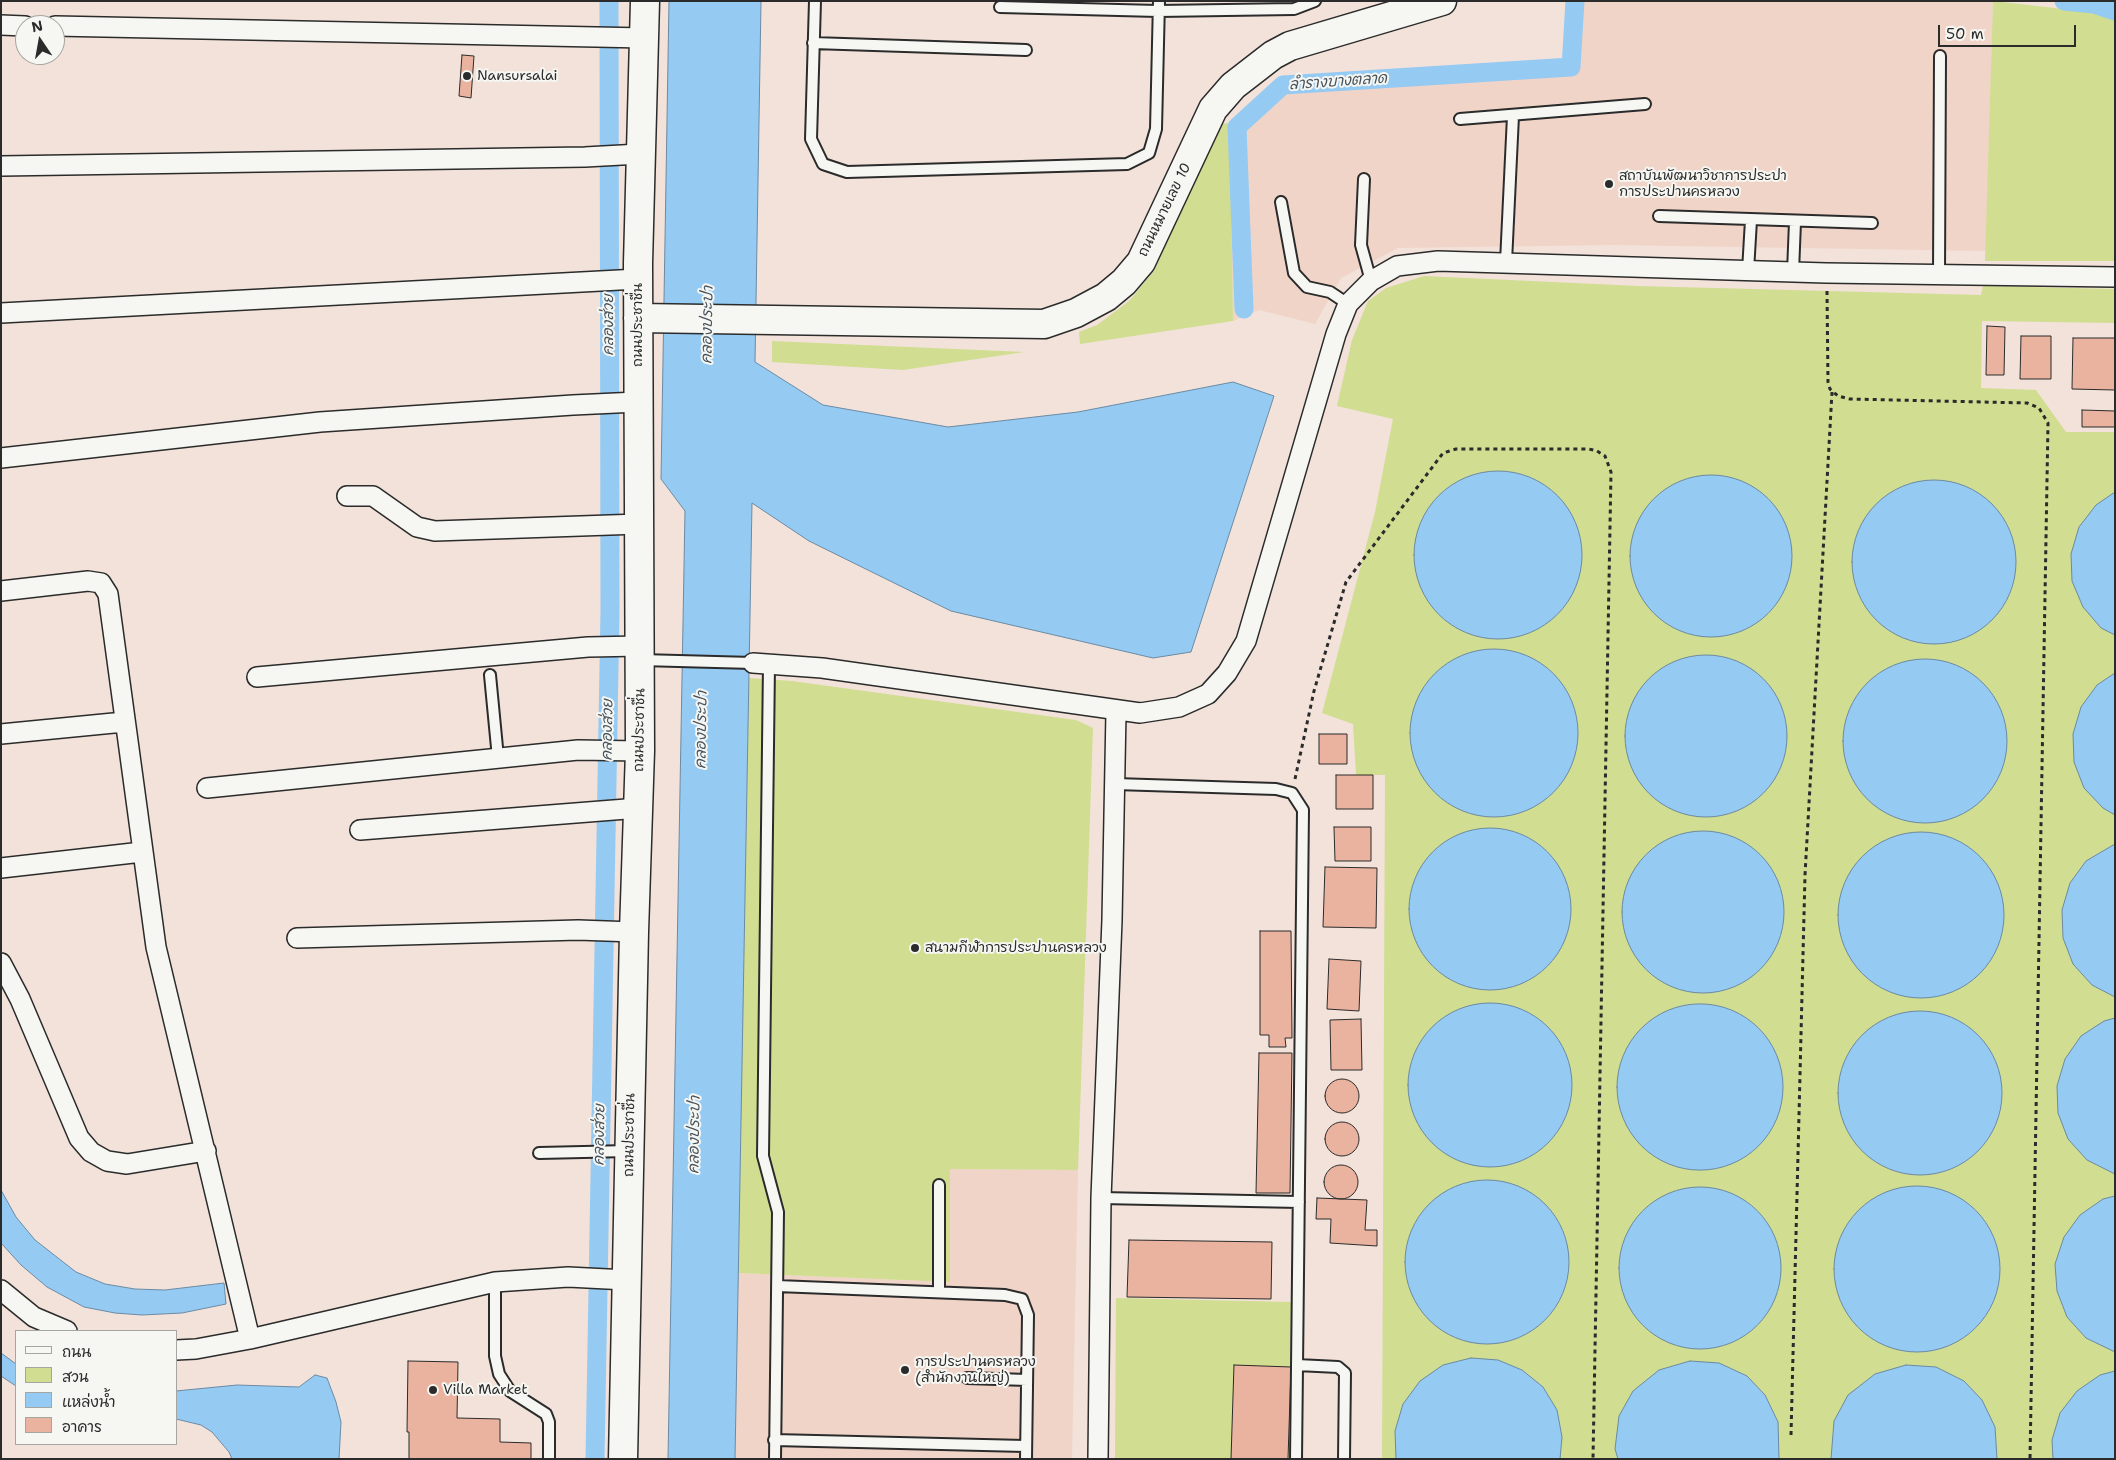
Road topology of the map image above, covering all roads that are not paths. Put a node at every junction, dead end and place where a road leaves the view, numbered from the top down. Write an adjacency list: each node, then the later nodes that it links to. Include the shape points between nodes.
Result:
1 (645, 1): 14 (main road, ถนนประชาชื่น)
2 (815, 1): 15 (lane)
3 (1315, 1): 7 (lane, via 1294,9)
4 (1442, 1): 38 (main road, ถนนหมายเลข 10, via 1290,46 1233,86 1213,109 1141,262 1106,297 1076,313 1044,324)
5 (1014, 4): 6 (lane); 8 (lane)
6 (1070, 5): 9 (lane)
7 (1285, 5): 10 (lane)
8 (1000, 6)
9 (1158, 6): 10 (lane); 15 (lane, via 1156,129 1148,153 1128,164 847,172 823,164 811,139)
10 (1239, 6)
11 (1, 25): 12 (street)
12 (15, 26)
13 (65, 26): 14 (street)
14 (636, 37): 21 (main road, ถนนประชาชื่น)
15 (814, 43): 16 (lane)
16 (1026, 50)
17 (1940, 56): 32 (lane)
18 (1645, 104): 19 (lane)
19 (1513, 116): 20 (lane); 29 (lane)
20 (1460, 119)
21 (629, 155): 22 (street); 34 (main road, ถนนประชาชื่น)
22 (1, 166)
23 (1364, 179): 35 (lane, via 1361,245)
24 (1281, 202): 36 (lane, via 1294,272 1307,287 1330,292)
25 (1658, 216): 26 (lane)
26 (1751, 220): 27 (lane); 30 (lane)
27 (1795, 222): 28 (lane); 31 (lane)
28 (1872, 223)
29 (1506, 262): 30 (street); 35 (street, via 1438,261 1397,266)
30 (1748, 271): 31 (street)
31 (1793, 272): 32 (street)
32 (1939, 274): 33 (street)
33 (2115, 277)
34 (629, 279): 37 (street); 38 (main road, ถนนประชาชื่น)
35 (1371, 281): 36 (street)
36 (1348, 304): 48 (street, via 1336,334 1246,641 1227,673 1208,694 1179,707 1140,713)
37 (1, 313)
38 (648, 318): 39 (main road, ถนนประชาชื่น)
39 (628, 402): 40 (street, via 320,422); 42 (main road, ถนนประชาชื่น)
40 (1, 458)
41 (347, 496): 42 (street, via 373,496 417,527 434,531)
42 (627, 524): 44 (main road, ถนนประชาชื่น)
43 (1, 591): 49 (street, via 88,581 102,583 108,594)
44 (634, 650): 45 (lane, via 673,661); 47 (street, via 588,647); 51 (main road, ถนนประชาชื่น)
45 (761, 664): 48 (street, via 822,668); 70 (lane, via 763,1156 778,1212)
46 (490, 675): 52 (lane)
47 (257, 677)
48 (1116, 712): 53 (street)
49 (124, 722): 50 (street); 57 (street)
50 (1, 734)
51 (629, 750): 52 (street, via 578,750); 55 (main road, ถนนประชาชื่น)
52 (498, 758): 54 (street)
53 (1114, 784): 66 (street); 67 (lane, via 1276,789 1292,793 1303,810)
54 (207, 788)
55 (628, 809): 56 (street); 59 (main road, ถนนประชาชื่น)
56 (360, 830)
57 (142, 852): 58 (street); 62 (street, via 158,956)
58 (1, 868)
59 (624, 932): 60 (street, via 578,930); 63 (main road, ถนนประชาชื่น)
60 (296, 938)
61 (1, 963): 62 (street, via 20,999 79,1138 91,1152 107,1161 127,1164)
62 (206, 1151): 74 (street)
63 (623, 1152): 64 (lane); 68 (main road, ถนนประชาชื่น)
64 (539, 1153)
65 (939, 1185): 72 (lane)
66 (1100, 1198): 67 (lane); 85 (street)
67 (1299, 1202): 76 (lane)
68 (618, 1279): 69 (street, via 568,1277); 82 (main road, ถนนประชาชื่น)
69 (495, 1282): 74 (street); 81 (lane, via 495,1356 499,1374 510,1391 548,1416)
70 (777, 1286): 72 (lane); 79 (lane)
71 (1, 1290): 73 (street, via 34,1317)
72 (939, 1292): 78 (lane, via 1005,1295 1022,1299 1028,1315)
73 (66, 1330)
74 (250, 1339): 75 (street)
75 (178, 1350)
76 (1297, 1364): 86 (lane); 87 (lane, via 1338,1367 1345,1373)
77 (967, 1378): 78 (lane)
78 (1027, 1380): 80 (lane)
79 (774, 1440): 80 (lane); 83 (lane)
80 (1025, 1446): 84 (lane)
81 (549, 1459)
82 (623, 1459)
83 (775, 1459)
84 (1026, 1459)
85 (1098, 1459)
86 (1296, 1459)
87 (1344, 1459)

